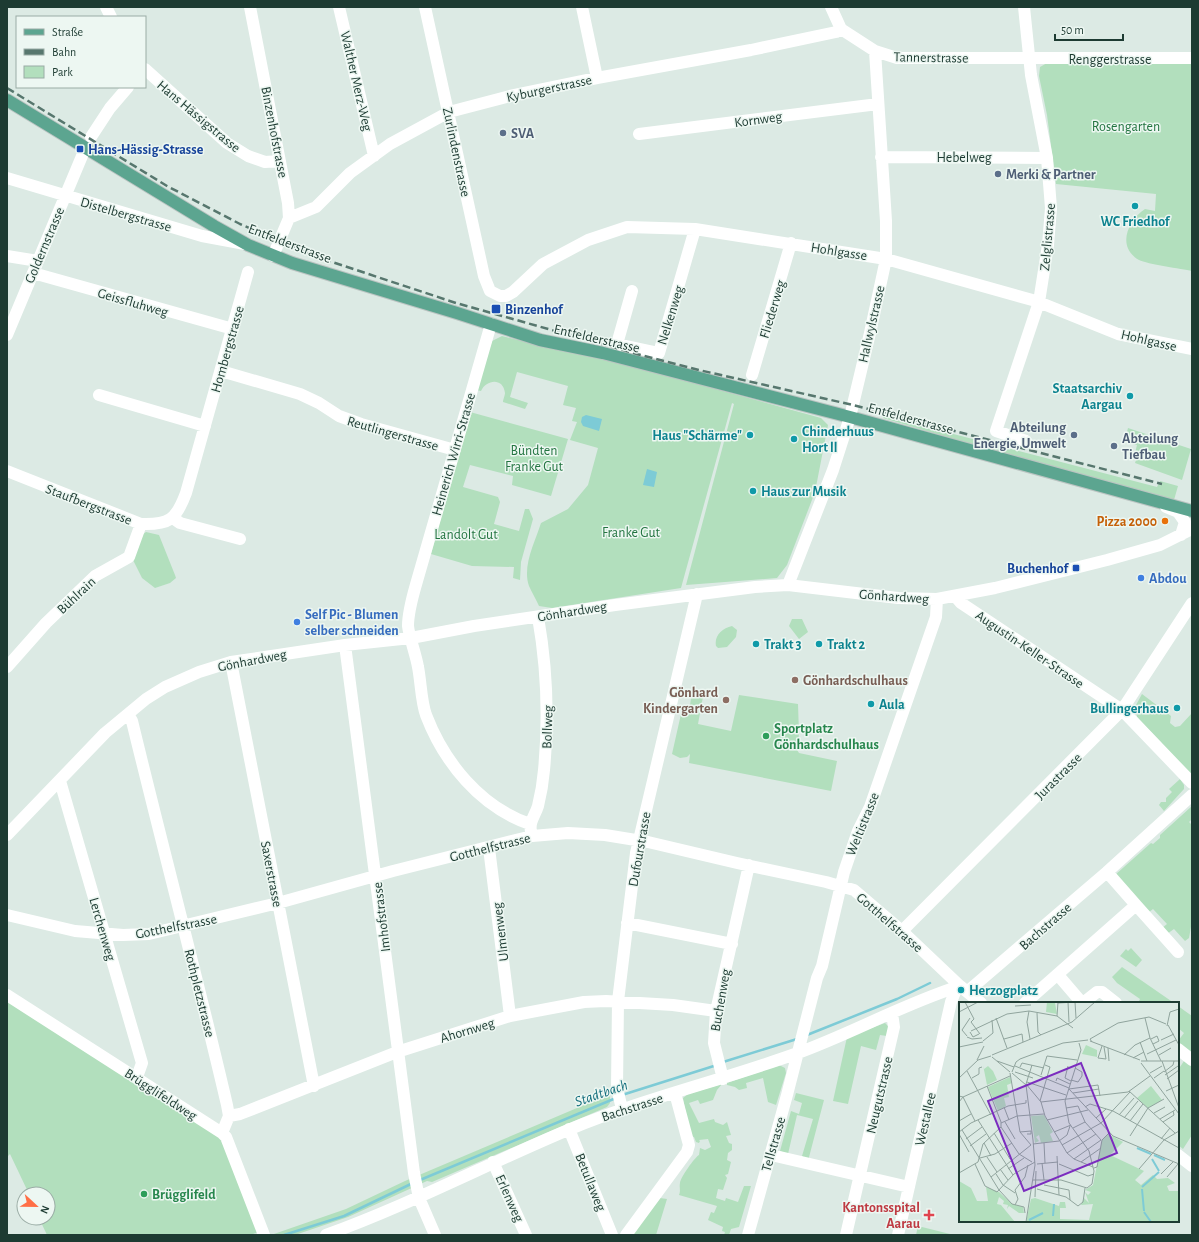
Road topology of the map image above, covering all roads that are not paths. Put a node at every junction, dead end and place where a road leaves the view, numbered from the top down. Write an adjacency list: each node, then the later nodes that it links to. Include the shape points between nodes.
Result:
1 (106, 7): 8 (street)
2 (250, 7): 25 (street, Binzenhofstrasse)
3 (340, 7): 22 (street, Walther Merz-Weg)
4 (425, 7): 18 (street, Zurlindenstrasse)
5 (582, 7): 14 (street)
6 (831, 7): 9 (street)
7 (1024, 7): 11 (street, Zelglistrasse)
8 (110, 16)
9 (841, 29): 10 (street, Tannerstrasse); 14 (street, Kyburgerstrasse, via 751,50)
10 (875, 52): 11 (street, Tannerstrasse, via 897,58); 17 (street, Hallwylstrasse)
11 (1029, 57): 12 (street, Renggerstrasse); 24 (street, Zelglistrasse)
12 (1192, 58)
13 (146, 71): 25 (street, Hans Hässigstrasse, via 227,143 248,156 266,162)
14 (597, 78): 18 (street, Kyburgerstrasse)
15 (127, 88): 20 (street)
16 (7, 100): 31 (main road, Entfelderstrasse)
17 (878, 104): 19 (street, Kornweg); 23 (street, Hallwylstrasse)
18 (449, 112): 22 (street, Kyburgerstrasse, via 390,144); 39 (street, Zurlindenstrasse, via 486,286)
19 (639, 134)
20 (91, 137)
21 (82, 156): 27 (street, Goldernstrasse)
22 (374, 156): 28 (street, Kyburgerstrasse, via 350,173 316,207)
23 (881, 157): 24 (street, Hebelweg); 34 (street, Hallwylstrasse)
24 (1047, 158): 40 (street, Zelglistrasse, via 1051,208)
25 (280, 161): 28 (street, Binzenhofstrasse, via 288,203)
26 (7, 178): 27 (street, Distelbergstrasse)
27 (65, 196): 31 (street, Distelbergstrasse, via 202,236); 35 (street, Goldernstrasse)
28 (288, 218): 33 (street, Binzenhofstrasse)
29 (695, 229): 30 (street, Hohlgasse); 38 (street, Nelkenweg, via 658,353 617,344); 39 (street, Hohlgasse, via 627,227 588,240 543,264 506,296)
30 (791, 243): 34 (street, Hohlgasse); 46 (street, Fliederweg)
31 (247, 244): 33 (main road, Entfelderstrasse)
32 (7, 256): 35 (street)
33 (273, 256): 41 (main road, Entfelderstrasse)
34 (886, 259): 40 (street, Hohlgasse); 48 (street, Hallwylstrasse)
35 (38, 261): 37 (street, Goldernstrasse)
36 (248, 272): 42 (street, Hombergstrasse)
37 (33, 273): 42 (street, Geissfluhweg); 43 (street, Goldernstrasse)
38 (632, 291)
39 (494, 294)
40 (1039, 302): 44 (street, Hohlgasse, via 1118,334); 50 (street, Zelglistrasse, via 996,431)
41 (491, 324): 48 (main road, Entfelderstrasse, via 540,340 602,353); 51 (street, Heinerich Wirri-Strasse)
42 (233, 329): 45 (street, Hombergstrasse)
43 (7, 335)
44 (1192, 349)
45 (221, 371): 49 (street, Hombergstrasse); 51 (street, Reutlingerstrasse, via 300,394 355,422)
46 (752, 375)
47 (99, 395): 49 (street)
48 (850, 417): 53 (main road, Entfelderstrasse); 59 (street, Hallwylstrasse, via 833,470)
49 (205, 426): 55 (street, Hombergstrasse, via 183,500)
50 (1026, 441)
51 (454, 450): 65 (street, Heinerich Wirri-Strasse, via 412,601 408,626)
52 (7, 471): 56 (street, Staufbergstrasse)
53 (1161, 503): 54 (main road, Entfelderstrasse); 57 (street, via 1178,512)
54 (1192, 511)
55 (173, 518): 56 (street, Staufbergstrasse, via 157,524); 58 (street, via 180,523)
56 (141, 524): 68 (street, Bühlrain, via 128,557 95,576 46,623)
57 (1187, 532): 61 (street, Gönhardweg, via 1160,545 1108,560)
58 (240, 539)
59 (788, 585): 60 (street, Gönhardweg); 62 (street, Gönhardweg, via 898,598)
60 (697, 594): 64 (street, Gönhardweg); 77 (street, Dufourstrasse)
61 (955, 596): 62 (street, Gönhardweg); 69 (street, Augustin-Keller-Strasse, via 961,603)
62 (937, 599): 82 (street, Weltistrasse, via 936,617 870,807 858,831)
63 (1192, 604): 69 (street, Jurastrasse)
64 (538, 616): 65 (street, Gönhardweg); 74 (street, Bollweg, via 548,701 546,748 539,799)
65 (411, 638): 66 (street, Gönhardweg); 74 (street, Heinerich Wirri-Strasse, via 426,714 443,752 475,790 511,816)
66 (345, 645): 67 (street, Gönhardweg); 81 (street, Imhofstrasse)
67 (232, 662): 70 (street, Gönhardweg, via 198,672 165,687); 83 (street, Saxerstrasse)
68 (7, 667)
69 (1122, 710): 72 (street, Augustin-Keller-Strasse); 88 (street, Jurastrasse)
70 (128, 714): 71 (street, Gönhardweg, via 105,733); 87 (street, Rothpletzstrasse, via 132,721 172,877)
71 (60, 781): 75 (street, Gönhardweg); 89 (street, Lerchenweg)
72 (1192, 783)
73 (1192, 795): 80 (street, Bachstrasse)
74 (530, 824): 76 (street, Bollweg)
75 (7, 835)
76 (532, 836): 77 (street, Gotthelfstrasse, via 568,833); 78 (street, Gotthelfstrasse)
77 (639, 840): 79 (street, Gotthelfstrasse); 86 (street, Dufourstrasse)
78 (489, 848): 81 (street, Gotthelfstrasse); 103 (street, Ulmenweg)
79 (749, 865): 82 (street, Gotthelfstrasse); 90 (street, Buchenweg)
80 (1107, 872): 84 (street); 93 (street, Bachstrasse, via 982,980)
81 (376, 876): 83 (street, Gotthelfstrasse); 106 (street, Imhofstrasse)
82 (842, 885): 88 (street, Gotthelfstrasse, via 860,894); 104 (street, Weltistrasse)
83 (278, 903): 87 (street, Gotthelfstrasse); 110 (street, Saxerstrasse)
84 (1136, 905): 91 (street); 92 (street)
85 (7, 915): 89 (street, Gotthelfstrasse, via 75,931)
86 (627, 923): 90 (street); 95 (street, Dufourstrasse)
87 (182, 927): 89 (street, Gotthelfstrasse, via 149,934); 113 (street, Rothpletzstrasse)
88 (902, 931): 93 (street, Gotthelfstrasse)
89 (105, 934): 109 (street, Lerchenweg, via 142,1063)
90 (732, 944): 101 (street, Buchenweg)
91 (1178, 952)
92 (1058, 974): 97 (street); 98 (street)
93 (964, 989): 96 (street); 102 (street, Bachstrasse, via 942,992); 121 (street, Westallee, via 955,992 951,1002)
94 (7, 995): 109 (street, Brügglifeldweg)
95 (618, 1001): 101 (street, Ahornweg); 103 (street, Ahornweg, via 584,1002); 112 (street, Dufourstrasse)
96 (981, 1002)
97 (1026, 1002)
98 (1082, 1002)
99 (1084, 1002): 100 (street, via 1097,992 1102,992)
100 (1115, 1002)
101 (716, 1010): 108 (street, Buchenweg, via 714,1043)
102 (892, 1013): 104 (street, Bachstrasse); 120 (street, Neugutstrasse, via 894,1027)
103 (510, 1016): 106 (street, Ahornweg)
104 (799, 1049): 108 (street, Bachstrasse); 116 (street, Tellstrasse)
105 (1179, 1050): 107 (street)
106 (397, 1052): 110 (street, Ahornweg); 122 (street, Imhofstrasse)
107 (1192, 1060)
108 (721, 1071): 111 (street, Bachstrasse)
109 (137, 1077): 115 (street, Brügglifeldweg)
110 (314, 1086): 113 (street, Ahornweg)
111 (675, 1093): 112 (street, Bachstrasse); 128 (street, via 689,1145 687,1152)
112 (619, 1099): 114 (street, Bachstrasse)
113 (229, 1116): 115 (street)
114 (569, 1129): 118 (street, Bachstrasse); 127 (street, Betullaweg)
115 (222, 1133): 123 (street, Brügglifeldweg, via 226,1137)
116 (771, 1155): 120 (street); 129 (street, Tellstrasse)
117 (1179, 1156): 119 (street)
118 (493, 1162): 122 (street, Bachstrasse); 126 (street, Erlenweg)
119 (1192, 1166)
120 (860, 1176): 121 (street); 130 (street, Neugutstrasse)
121 (909, 1187): 131 (street, Westallee)
122 (417, 1193): 124 (street, Bachstrasse); 125 (street, Imhofstrasse)
123 (264, 1235)
124 (326, 1235)
125 (435, 1235)
126 (526, 1235)
127 (612, 1235)
128 (626, 1235)
129 (748, 1235)
130 (846, 1235)
131 (898, 1235)

